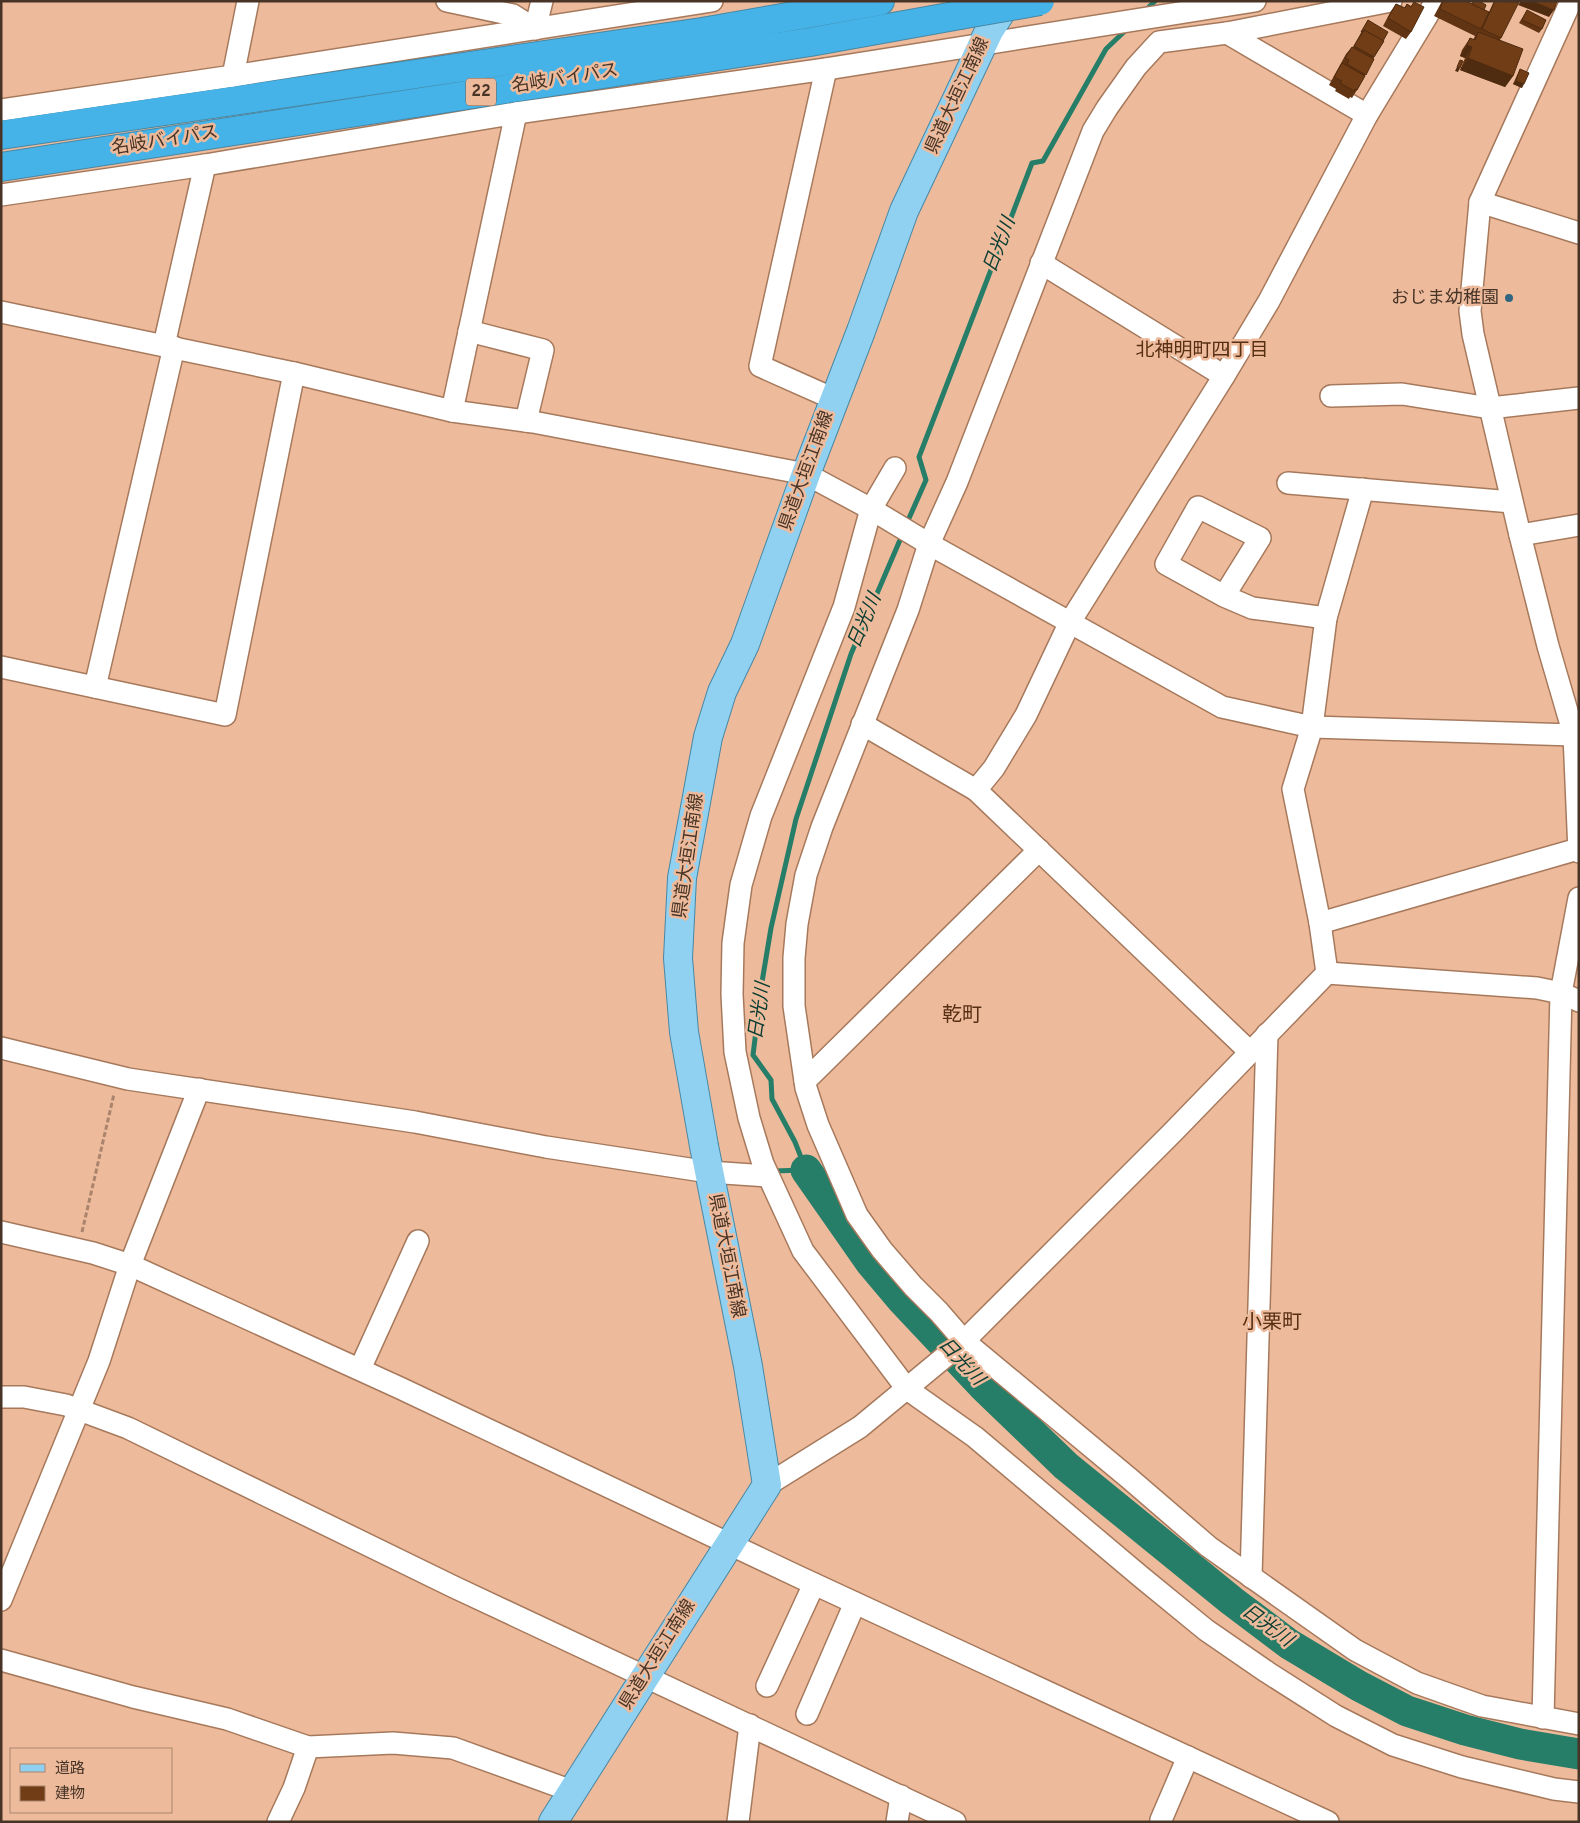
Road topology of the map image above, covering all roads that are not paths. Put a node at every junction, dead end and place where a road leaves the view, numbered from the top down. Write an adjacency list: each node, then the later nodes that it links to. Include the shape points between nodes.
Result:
1 (248, 1): 18 (street)
2 (447, 1): 14 (street, via 513,15)
3 (542, 1): 14 (street)
4 (712, 1): 14 (street)
5 (880, 1): 22 (highway, 名岐バイパス / 22, via 702,32)
6 (1008, 1): 16 (main road, 県道大垣江南線)
7 (1040, 1): 24 (highway, 名岐バイパス / 22, bridge, via 810,42)
8 (1255, 1): 12 (street)
9 (1391, 1): 13 (street)
10 (1436, 1): 21 (street)
11 (1571, 1): 26 (street)
12 (1167, 16): 13 (street, via 1274,15); 16 (street)
13 (1291, 21): 15 (street)
14 (535, 29): 18 (street)
15 (1227, 33): 21 (street); 28 (street, via 1159,42 1136,67 1093,132)
16 (983, 44): 17 (street); 36 (main road, 県道大垣江南線, via 904,211)
17 (826, 69): 20 (street); 36 (street, via 760,366)
18 (233, 76): 19 (street)
19 (1, 110)
20 (516, 113): 23 (street); 30 (street)
21 (1367, 115): 33 (street, via 1269,301)
22 (1, 135)
23 (205, 165): 25 (street); 31 (street)
24 (1, 167)
25 (1, 195)
26 (1480, 202): 27 (street); 37 (street, via 1470,311)
27 (1579, 233)
28 (1041, 263): 33 (street); 48 (street, via 957,482)
29 (1, 312): 31 (street)
30 (469, 331): 38 (street); 39 (street, via 543,350)
31 (169, 346): 32 (street); 53 (street)
32 (294, 373): 38 (street); 53 (street, via 225,715)
33 (1224, 376): 51 (street)
34 (1331, 396): 37 (street, via 1402,394)
35 (1579, 398): 37 (street)
36 (834, 399): 41 (main road, 県道大垣江南線)
37 (1490, 408): 44 (street)
38 (452, 411): 39 (street)
39 (526, 421): 41 (street)
40 (895, 468): 45 (street)
41 (806, 474): 45 (street); 69 (main road, 県道大垣江南線, via 745,644 722,692 708,737 682,878 678,958 684,1032)
42 (1288, 483): 43 (street)
43 (1363, 489): 44 (street); 50 (street)
44 (1512, 502): 47 (street)
45 (874, 511): 48 (street); 70 (street, via 844,608 761,816 740,894 733,943 735,1052 749,1118)
46 (1579, 525): 47 (street)
47 (1520, 535): 56 (street, via 1548,646)
48 (927, 543): 51 (street); 54 (street, via 908,610)
49 (1224, 596): 49 (street, via 1166,564 1198,507 1260,538); 50 (street, via 1252,608)
50 (1326, 618): 55 (street)
51 (1070, 622): 55 (street, via 1222,707); 57 (street, via 1026,716 994,768)
52 (1, 667): 53 (street)
53 (95, 687)
54 (862, 724): 57 (street); 67 (street, via 819,835 806,875 797,924 794,1006)
55 (1312, 727): 56 (street); 61 (street, via 1293,789)
56 (1576, 736): 59 (street)
57 (976, 790): 58 (street)
58 (1039, 850): 66 (street); 67 (street)
59 (1578, 850): 61 (street)
60 (1579, 898): 63 (street)
61 (1320, 923): 62 (street)
62 (1327, 972): 63 (street, via 1537,988); 64 (street)
63 (1570, 997): 89 (street)
64 (1267, 1034): 66 (street); 81 (street)
65 (1, 1048): 68 (street, via 118,1076)
66 (1250, 1052): 74 (street)
67 (805, 1081): 74 (street, via 818,1124 857,1214 882,1250)
68 (199, 1089): 69 (street); 73 (street)
69 (709, 1172): 70 (street); 79 (main road, 県道大垣江南線, via 748,1366)
70 (768, 1176): 76 (street, via 803,1251)
71 (1, 1232): 73 (street)
72 (418, 1241): 75 (street)
73 (130, 1265): 75 (street); 78 (street, via 99,1361)
74 (962, 1343): 76 (street); 81 (street, via 1209,1547)
75 (360, 1369): 80 (street)
76 (910, 1387): 79 (street, via 860,1427); 95 (street, via 1206,1630 1336,1716 1393,1745 1462,1767)
77 (1, 1397): 78 (street, via 24,1397)
78 (78, 1409): 83 (street); 86 (street, via 128,1428)
79 (767, 1484): 80 (main road, 県道大垣江南線)
80 (729, 1544): 82 (street); 86 (main road, 県道大垣江南線)
81 (1251, 1577): 89 (street, via 1355,1650 1417,1683 1482,1706)
82 (814, 1584): 84 (street); 87 (street)
83 (1, 1600)
84 (854, 1602): 88 (street); 93 (street)
85 (1, 1660): 92 (street, via 226,1719)
86 (644, 1676): 91 (street); 94 (main road, 県道大垣江南線)
87 (767, 1686)
88 (807, 1714)
89 (1543, 1718): 90 (street)
90 (1579, 1724)
91 (750, 1726): 96 (street); 100 (street)
92 (308, 1747): 94 (street, via 392,1743 453,1748); 98 (street)
93 (1188, 1757): 97 (street); 103 (street)
94 (572, 1791): 99 (main road, 県道大垣江南線)
95 (1579, 1792)
96 (902, 1796): 101 (street); 102 (street)
97 (1161, 1820)
98 (278, 1822)
99 (553, 1822)
100 (738, 1822)
101 (897, 1822)
102 (956, 1822)
103 (1328, 1822)

